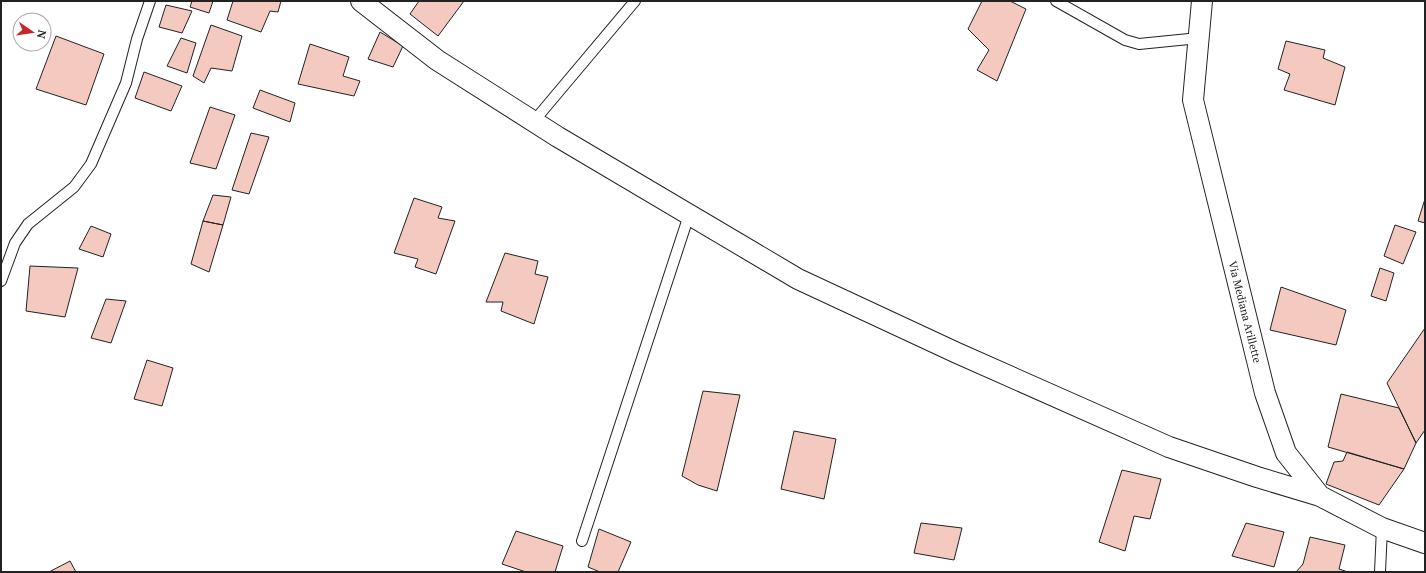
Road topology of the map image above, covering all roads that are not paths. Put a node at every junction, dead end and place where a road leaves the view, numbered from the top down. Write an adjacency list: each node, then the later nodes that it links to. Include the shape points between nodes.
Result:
1 (150, 1): 9 (lane, via 136,38 126,83 91,164 74,187 28,224 15,243)
2 (361, 1): 7 (street, via 437,60)
3 (635, 1): 7 (lane)
4 (1056, 1): 6 (lane, via 1125,40 1139,44)
5 (1202, 1): 6 (street, Via Mediana Arillette)
6 (1199, 38): 10 (street, Via Mediana Arillette, via 1193,100 1265,393 1286,453)
7 (534, 121): 8 (street)
8 (689, 215): 10 (street, via 798,279 1169,447); 12 (lane)
9 (1, 281)
10 (1320, 496): 11 (street, Via Mediana Arillette)
11 (1382, 528): 13 (street, Via Mediana Arillette); 14 (lane)
12 (582, 540)
13 (1425, 543)
14 (1381, 556): 15 (lane); 16 (lane)
15 (1374, 572)
16 (1380, 572)

